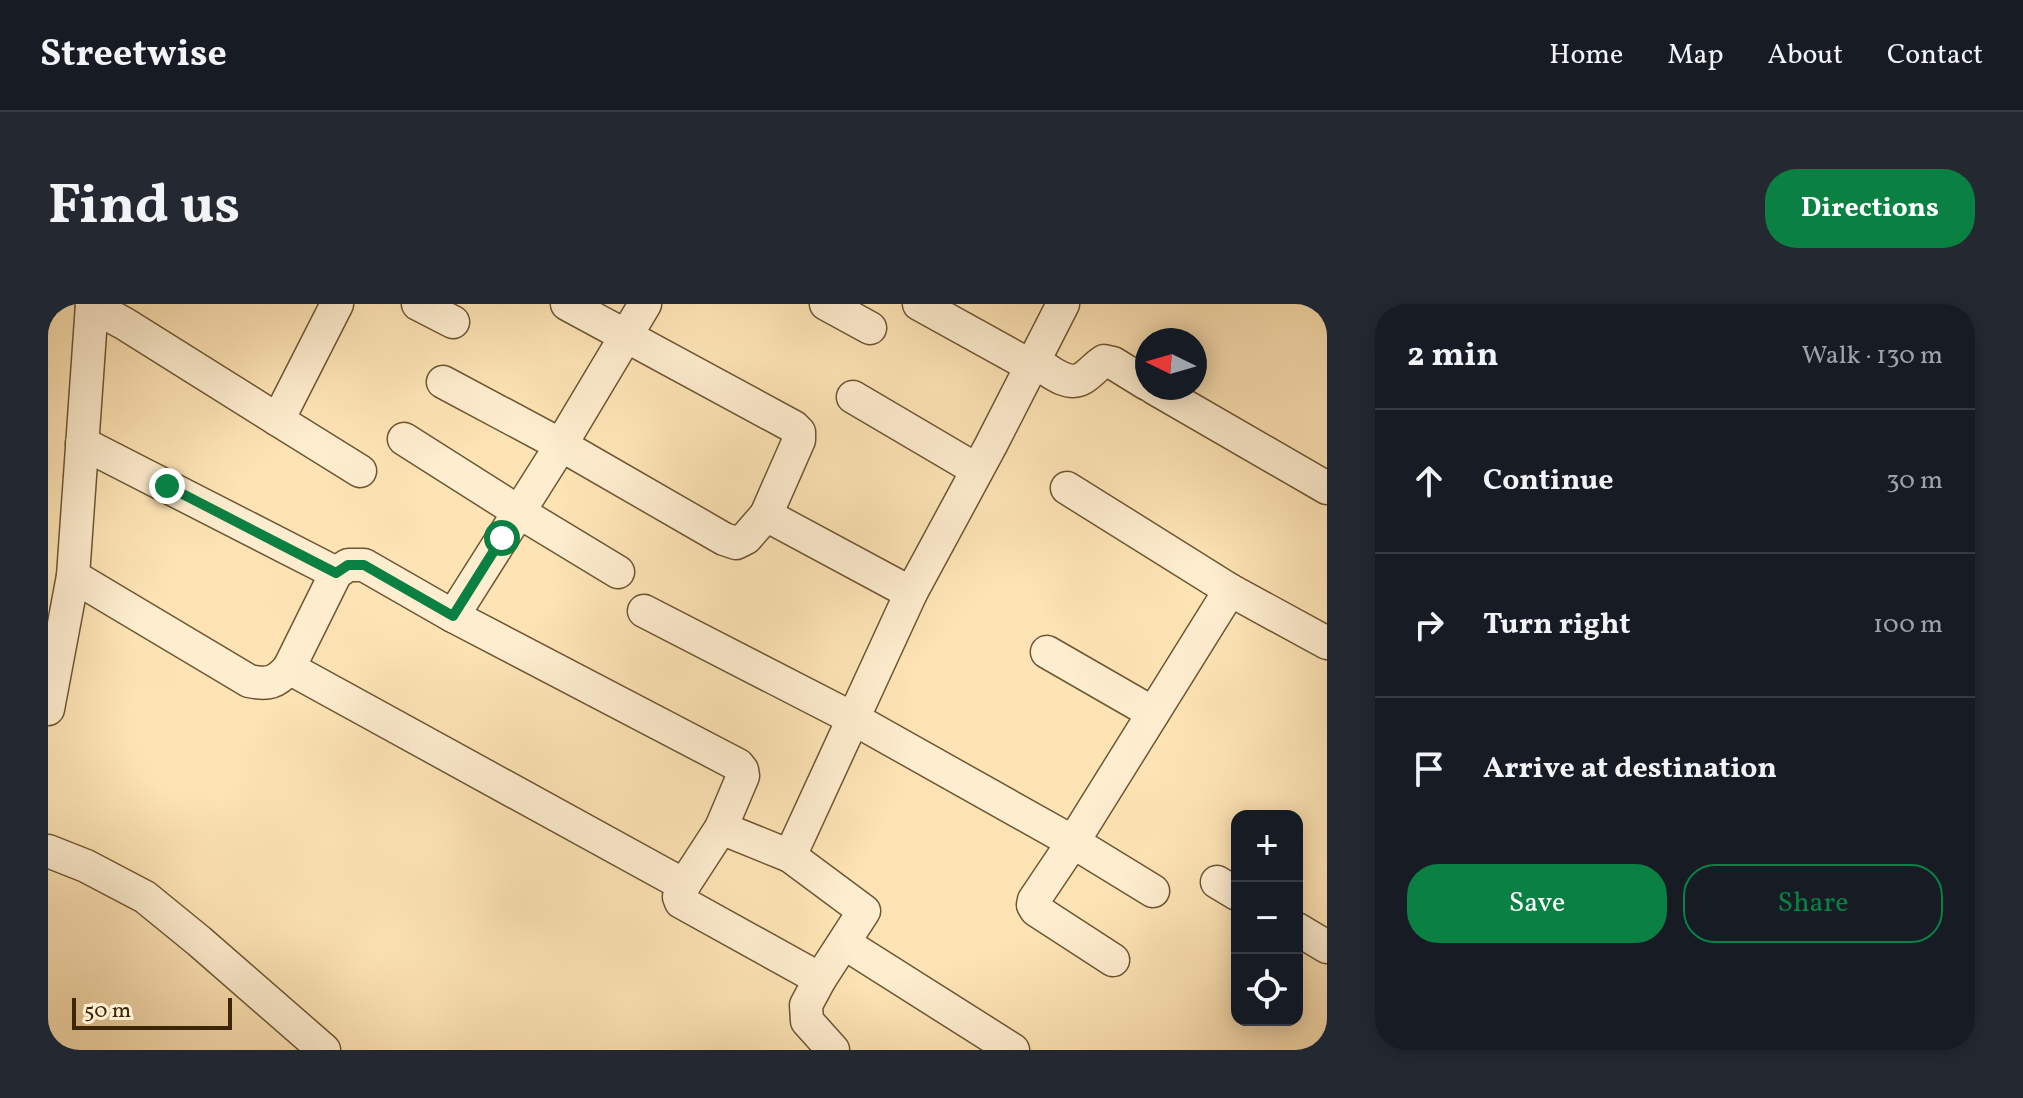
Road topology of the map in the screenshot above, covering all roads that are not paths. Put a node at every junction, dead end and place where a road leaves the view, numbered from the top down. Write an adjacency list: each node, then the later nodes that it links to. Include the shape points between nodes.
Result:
1 (337, 304): 17 (street)
2 (418, 304): 9 (street)
3 (567, 304): 11 (street)
4 (645, 304): 11 (street)
5 (826, 304): 10 (street)
6 (919, 304): 12 (street)
7 (1063, 304): 12 (street)
8 (92, 305): 17 (street); 19 (street)
9 (453, 322)
10 (870, 328)
11 (627, 336): 20 (street); 26 (street, via 799,432)
12 (1033, 364): 13 (street, via 1074,382 1104,361); 21 (street)
13 (1135, 377)
14 (443, 382): 20 (street)
15 (853, 397): 21 (street)
16 (1175, 400): 24 (street)
17 (278, 420): 22 (street)
18 (404, 439): 25 (street)
19 (82, 443): 28 (street); 29 (street)
20 (561, 445): 25 (street); 26 (street, via 724,539 736,543 746,538)
21 (977, 470): 31 (street)
22 (360, 471)
23 (1067, 488): 30 (street)
24 (1327, 488)
25 (519, 512): 27 (street); 33 (street)
26 (766, 515): 31 (street)
27 (618, 572)
28 (336, 573): 33 (street, via 348,565 364,565); 36 (street)
29 (73, 576): 36 (street, via 249,681 279,680); 37 (street)
30 (1230, 590): 34 (street); 38 (street)
31 (911, 593): 39 (street)
32 (644, 611): 39 (street)
33 (453, 616): 40 (street, via 738,765 743,776)
34 (1327, 643)
35 (1047, 652): 38 (street)
36 (289, 668): 44 (street)
37 (48, 709)
38 (1153, 713): 41 (street)
39 (854, 719): 41 (street); 43 (street)
40 (721, 828): 43 (street); 44 (street)
41 (1073, 842): 45 (street); 49 (street, via 1033,905)
42 (48, 851): 51 (street, via 145,897)
43 (790, 856): 47 (street, via 864,911)
44 (684, 885): 50 (street, via 681,902)
45 (1153, 891)
46 (1303, 933): 48 (street)
47 (844, 943): 50 (street); 53 (street)
48 (1327, 947)
49 (1113, 960)
50 (820, 979): 52 (street, via 806,1005 807,1021)
51 (323, 1050)
52 (833, 1050)
53 (1013, 1050)

